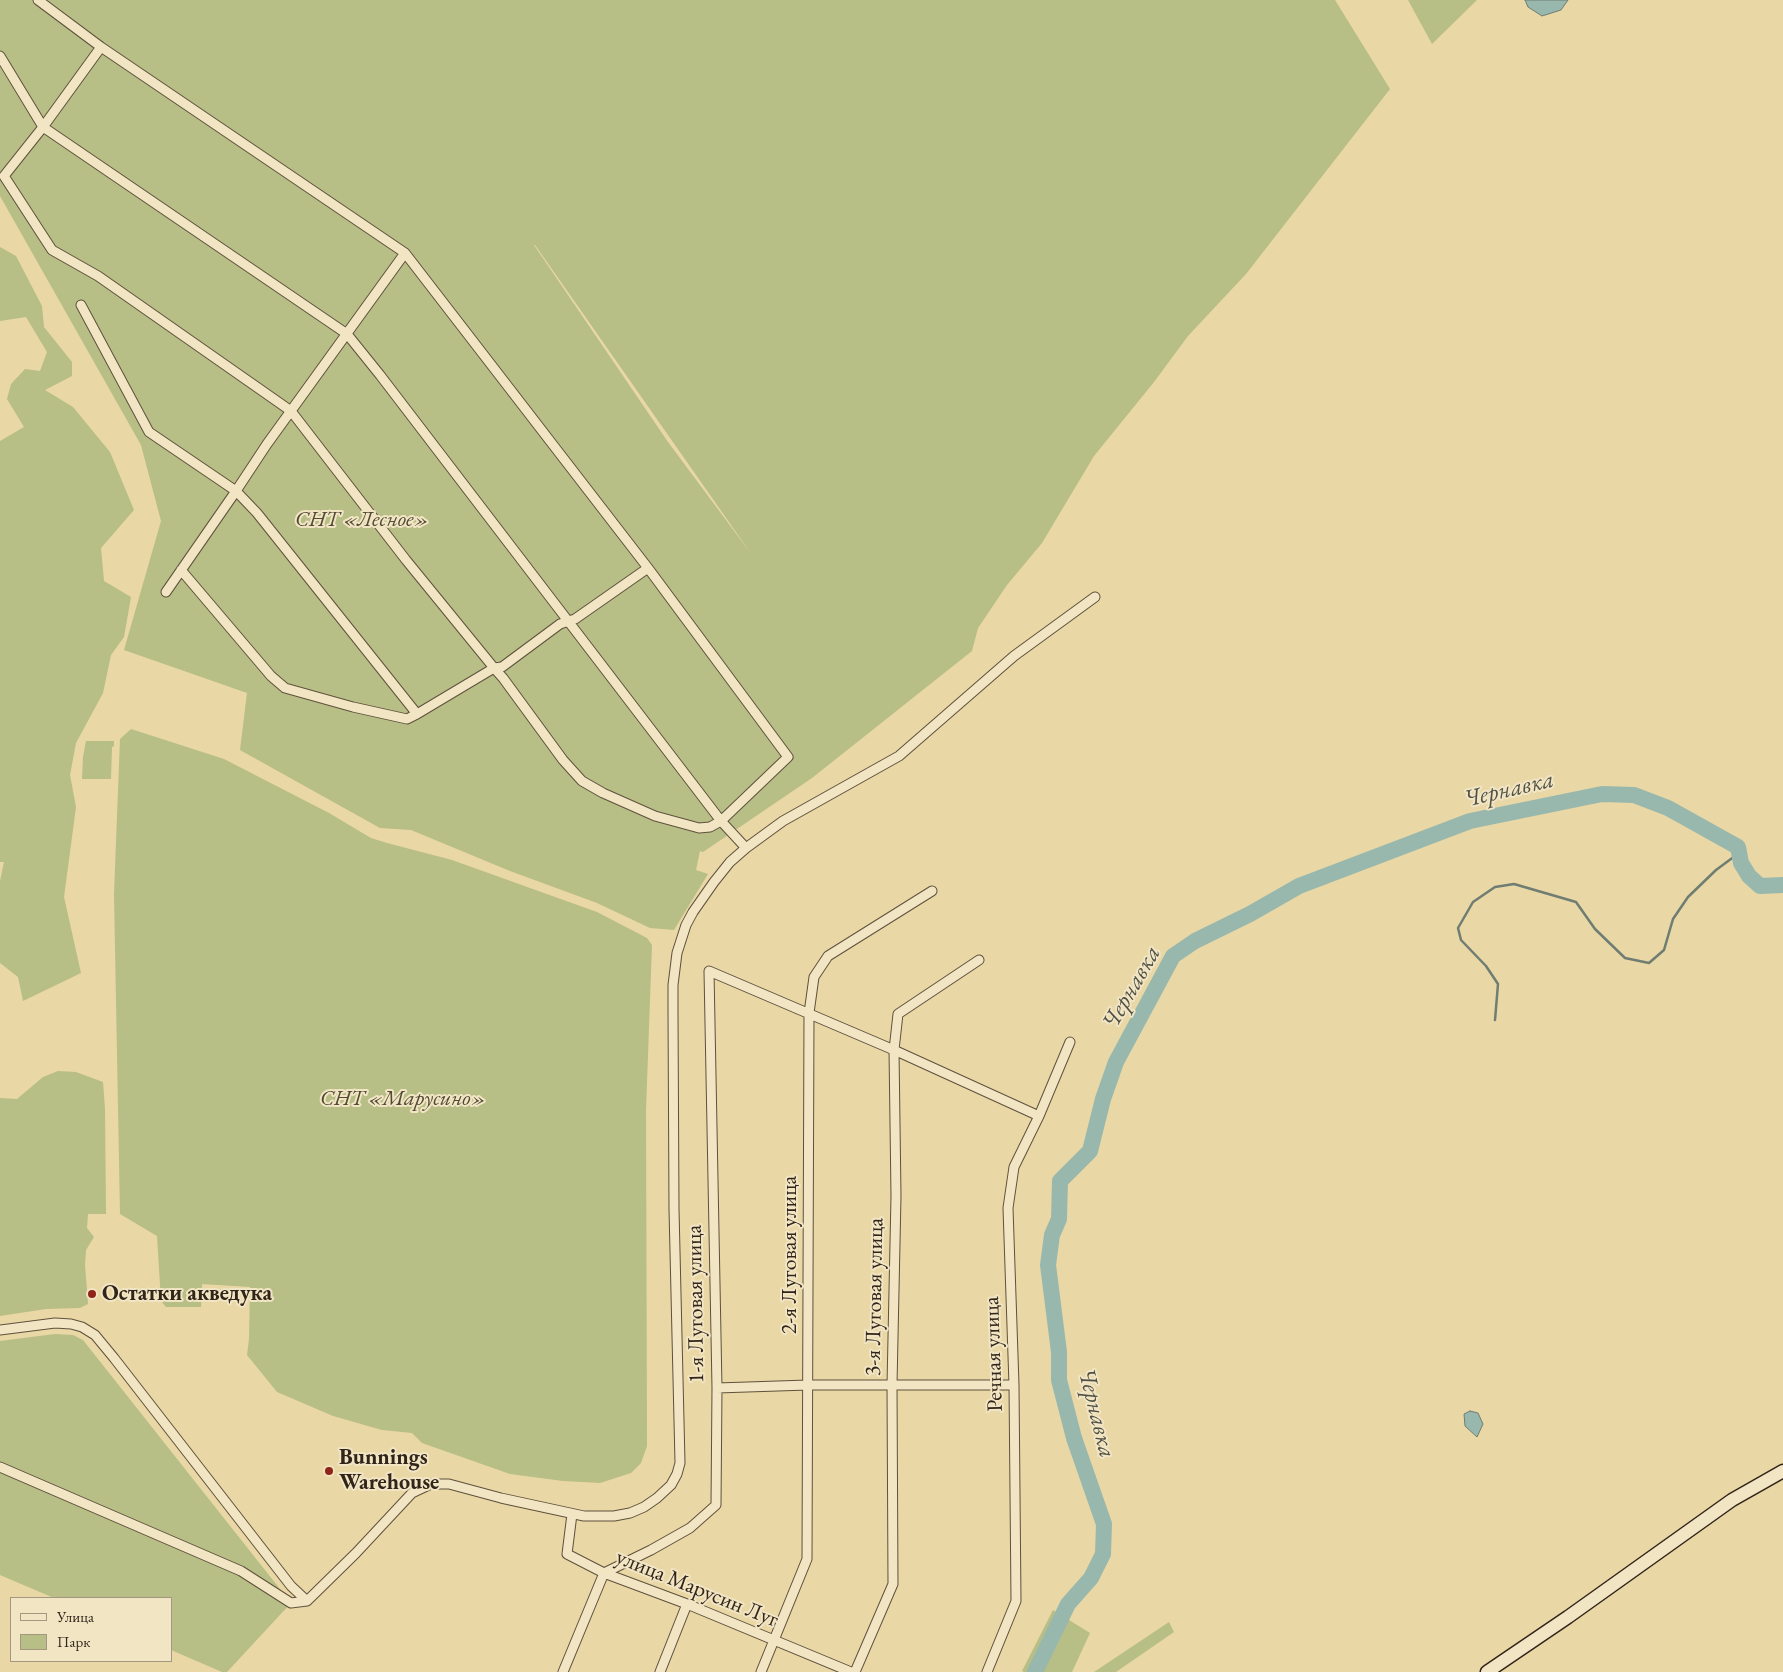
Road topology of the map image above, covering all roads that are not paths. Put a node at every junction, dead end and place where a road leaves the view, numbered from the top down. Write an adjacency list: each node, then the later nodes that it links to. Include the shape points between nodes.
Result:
1 (38, 0): 2 (street)
2 (101, 47): 4 (street); 5 (street)
3 (0, 56): 4 (street)
4 (43, 127): 7 (street); 8 (street, via 4,176 52,250 98,276)
5 (405, 254): 7 (street); 10 (street)
6 (81, 306): 9 (street, via 149,432)
7 (347, 334): 8 (street); 14 (street)
8 (291, 411): 9 (street); 15 (street)
9 (236, 491): 11 (street); 16 (street)
10 (648, 568): 14 (street, via 575,619); 17 (street, via 788,757)
11 (181, 570): 12 (street); 16 (street, via 271,676 286,688 407,718)
12 (166, 592)
13 (1096, 597): 18 (street, via 1014,656 899,756 783,822)
14 (568, 620): 15 (street, via 502,666); 17 (street)
15 (494, 668): 16 (street); 17 (street, via 582,781 655,816 699,828)
16 (417, 714)
17 (721, 821): 18 (street)
18 (746, 848): 32 (street, via 730,862 693,912 681,940 673,985 680,1464 671,1485 644,1507 614,1516)
19 (932, 890): 21 (street, 2-я Луговая улица, via 828,956 814,977)
20 (979, 960): 23 (street, 3-я Луговая улица, via 898,1014)
21 (809, 1013): 23 (street); 26 (street, 2-я Луговая улица); 29 (street, 1-я Луговая улица, via 709,971)
22 (1070, 1042): 24 (street, Речная улица)
23 (894, 1050): 24 (street); 27 (street, 3-я Луговая улица, via 896,1196)
24 (1039, 1116): 28 (street, Речная улица, via 1014,1168 1008,1208)
25 (0, 1330): 34 (street, via 55,1323 82,1327 95,1335 291,1586)
26 (808, 1385): 27 (street); 29 (street); 36 (street, 2-я Луговая улица, via 807,1558)
27 (892, 1385): 28 (street); 41 (street, 3-я Луговая улица, via 893,1584)
28 (1014, 1385): 42 (street, Речная улица, via 1016,1601)
29 (717, 1388): 33 (street, 1-я Луговая улица, via 716,1506 690,1528)
30 (0, 1467): 34 (street, via 241,1571 284,1600 291,1603)
31 (1783, 1471): 43 (main road, via 1732,1500)
32 (572, 1514): 33 (street, улица Марусин Луг, via 567,1554); 34 (street, via 449,1484 431,1484 412,1493)
33 (604, 1573): 35 (street, улица Марусин Луг); 37 (street)
34 (307, 1600)
35 (687, 1604): 36 (street, улица Марусин Луг); 38 (street)
36 (774, 1640): 39 (street, 2-я Луговая улица); 40 (street, улица Марусин Луг)
37 (563, 1672)
38 (660, 1672)
39 (761, 1672)
40 (851, 1672)
41 (855, 1672)
42 (987, 1672)
43 (1487, 1672)

